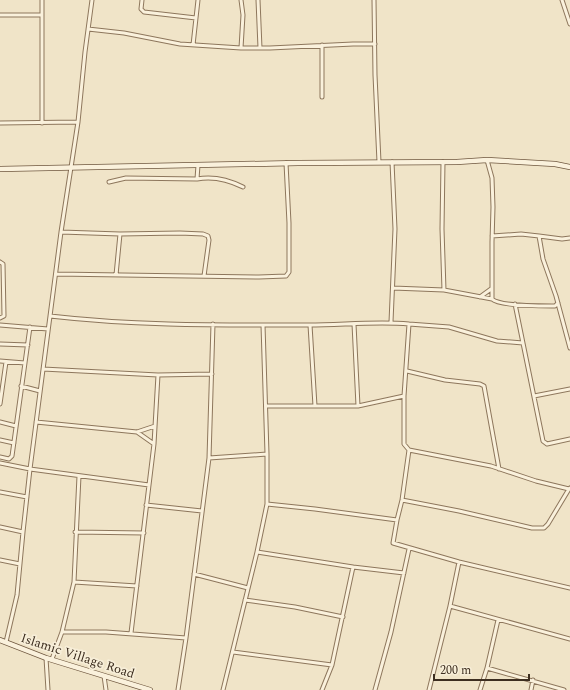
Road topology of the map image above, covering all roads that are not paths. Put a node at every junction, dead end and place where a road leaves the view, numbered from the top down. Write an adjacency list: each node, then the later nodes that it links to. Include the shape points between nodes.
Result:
1 (42, 0): 9 (street)
2 (92, 0): 13 (street)
3 (142, 0): 11 (street, via 141,9 144,12)
4 (198, 0): 11 (street)
5 (241, 0): 17 (street)
6 (258, 0): 18 (street)
7 (374, 0): 14 (street)
8 (562, 0): 12 (street)
9 (42, 14): 10 (street); 22 (street)
10 (0, 15)
11 (196, 18): 15 (street)
12 (570, 24)
13 (88, 29): 15 (street); 20 (street)
14 (375, 44): 16 (street); 24 (street)
15 (193, 45): 17 (street)
16 (322, 45): 18 (street); 19 (street)
17 (241, 48): 18 (street)
18 (260, 48)
19 (322, 97)
20 (78, 122): 22 (street); 29 (street)
21 (0, 123): 22 (street)
22 (42, 123)
23 (487, 160): 26 (street); 30 (street); 37 (street, via 492,178)
24 (379, 162): 25 (street); 27 (street)
25 (392, 162): 26 (street); 45 (street)
26 (443, 162): 47 (street)
27 (286, 163): 28 (street); 43 (street, via 288,274 281,277)
28 (198, 165): 29 (street); 32 (street)
29 (71, 167): 31 (street); 35 (street)
30 (570, 167)
31 (0, 169)
32 (197, 179): 33 (street, via 126,178); 34 (street, via 220,179)
33 (109, 182)
34 (243, 187)
35 (61, 232): 36 (street); 41 (street)
36 (120, 234): 42 (street); 43 (street, via 180,233 208,236)
37 (492, 236): 38 (street); 46 (street)
38 (539, 236): 39 (street); 51 (street, via 543,259)
39 (570, 238)
40 (0, 262): 44 (street, via 3,264)
41 (56, 274): 42 (street); 53 (street)
42 (116, 275): 43 (street)
43 (204, 276)
44 (2, 279): 49 (street)
45 (393, 288): 47 (street); 55 (street)
46 (491, 288): 48 (street); 50 (street)
47 (444, 290): 48 (street)
48 (480, 296): 50 (street)
49 (2, 298): 54 (street, via 4,316)
50 (492, 299): 52 (street)
51 (558, 303): 52 (street, via 555,306); 67 (street)
52 (515, 304): 64 (street)
53 (50, 316): 56 (street, via 132,323); 63 (street)
54 (0, 318)
55 (391, 322): 57 (street); 58 (street)
56 (213, 324): 60 (street); 73 (street)
57 (354, 324): 61 (street); 83 (street)
58 (409, 324): 64 (street, via 449,327 497,341); 72 (street)
59 (0, 325): 62 (street)
60 (263, 325): 61 (street); 81 (street)
61 (310, 325): 82 (street)
62 (30, 327): 63 (street); 66 (street)
63 (48, 329): 71 (street)
64 (523, 343): 79 (street)
65 (0, 344): 66 (street)
66 (28, 345): 70 (street)
67 (570, 348)
68 (0, 361): 69 (street)
69 (6, 362): 70 (street); 80 (street)
70 (25, 363): 75 (street)
71 (43, 368): 74 (street); 77 (street)
72 (407, 371): 78 (street); 98 (street, via 484,386)
73 (212, 374): 74 (street); 96 (street)
74 (158, 375): 87 (street)
75 (22, 386): 77 (street); 86 (street)
76 (570, 389): 79 (street)
77 (40, 391): 85 (street)
78 (404, 396): 83 (street); 93 (street, via 404,444)
79 (534, 396): 89 (street, via 543,441 545,443)
80 (0, 402)
81 (266, 406): 82 (street); 94 (street)
82 (315, 406): 83 (street)
83 (358, 406)
84 (0, 422): 86 (street)
85 (36, 422): 88 (street); 99 (street)
86 (16, 426): 91 (street)
87 (155, 426): 88 (street); 92 (street)
88 (136, 432): 92 (street)
89 (570, 439)
90 (0, 440): 91 (street)
91 (14, 444): 95 (street, via 10,458)
92 (154, 444): 101 (street)
93 (409, 450): 98 (street); 105 (street)
94 (267, 454): 96 (street); 106 (street)
95 (0, 457)
96 (208, 458): 108 (street)
97 (0, 463): 99 (street)
98 (499, 468): 102 (street)
99 (30, 469): 100 (street); 104 (street)
100 (79, 476): 101 (street); 112 (street)
101 (148, 484): 107 (street)
102 (569, 489): 105 (street, via 548,524 538,529)
103 (0, 492): 104 (street)
104 (27, 497): 111 (street)
105 (402, 500): 109 (street)
106 (267, 504): 109 (street); 115 (street)
107 (146, 505): 108 (street); 113 (street)
108 (202, 511): 121 (street)
109 (397, 520): 114 (street, via 393,543)
110 (0, 527): 111 (street)
111 (22, 532): 118 (street)
112 (76, 532): 113 (street); 122 (street)
113 (144, 533): 123 (street)
114 (409, 549): 117 (street); 120 (street)
115 (257, 552): 119 (street); 124 (street)
116 (0, 560): 118 (street)
117 (459, 562): 125 (street); 127 (street)
118 (20, 564): 135 (street, via 14,611)
119 (354, 567): 120 (street); 128 (street)
120 (404, 573): 150 (street)
121 (194, 574): 124 (street); 132 (street)
122 (74, 582): 123 (street); 130 (street)
123 (137, 586): 131 (street)
124 (248, 588): 126 (street)
125 (570, 588)
126 (245, 600): 128 (street); 136 (street)
127 (450, 606): 129 (street); 151 (street)
128 (343, 617): 139 (street)
129 (498, 620): 133 (street); 140 (street)
130 (62, 632): 131 (street); 138 (street)
131 (131, 633): 132 (street)
132 (186, 638): 147 (street)
133 (570, 639)
134 (0, 640): 135 (street, Islamic Village Road)
135 (6, 642): 137 (street, Islamic Village Road)
136 (233, 652): 139 (street); 148 (street)
137 (46, 658): 138 (street, Islamic Village Road); 144 (street)
138 (52, 660): 141 (street, Islamic Village Road)
139 (332, 666): 149 (street)
140 (487, 668): 142 (street); 152 (street)
141 (104, 675): 143 (street, Islamic Village Road); 145 (street)
142 (533, 680): 153 (street); 154 (street)
143 (132, 687): 146 (street, Islamic Village Road)
144 (47, 690)
145 (106, 690)
146 (150, 690)
147 (178, 690)
148 (223, 690)
149 (322, 690)
150 (375, 690)
151 (428, 690)
152 (480, 690)
153 (531, 690)
154 (564, 690)

